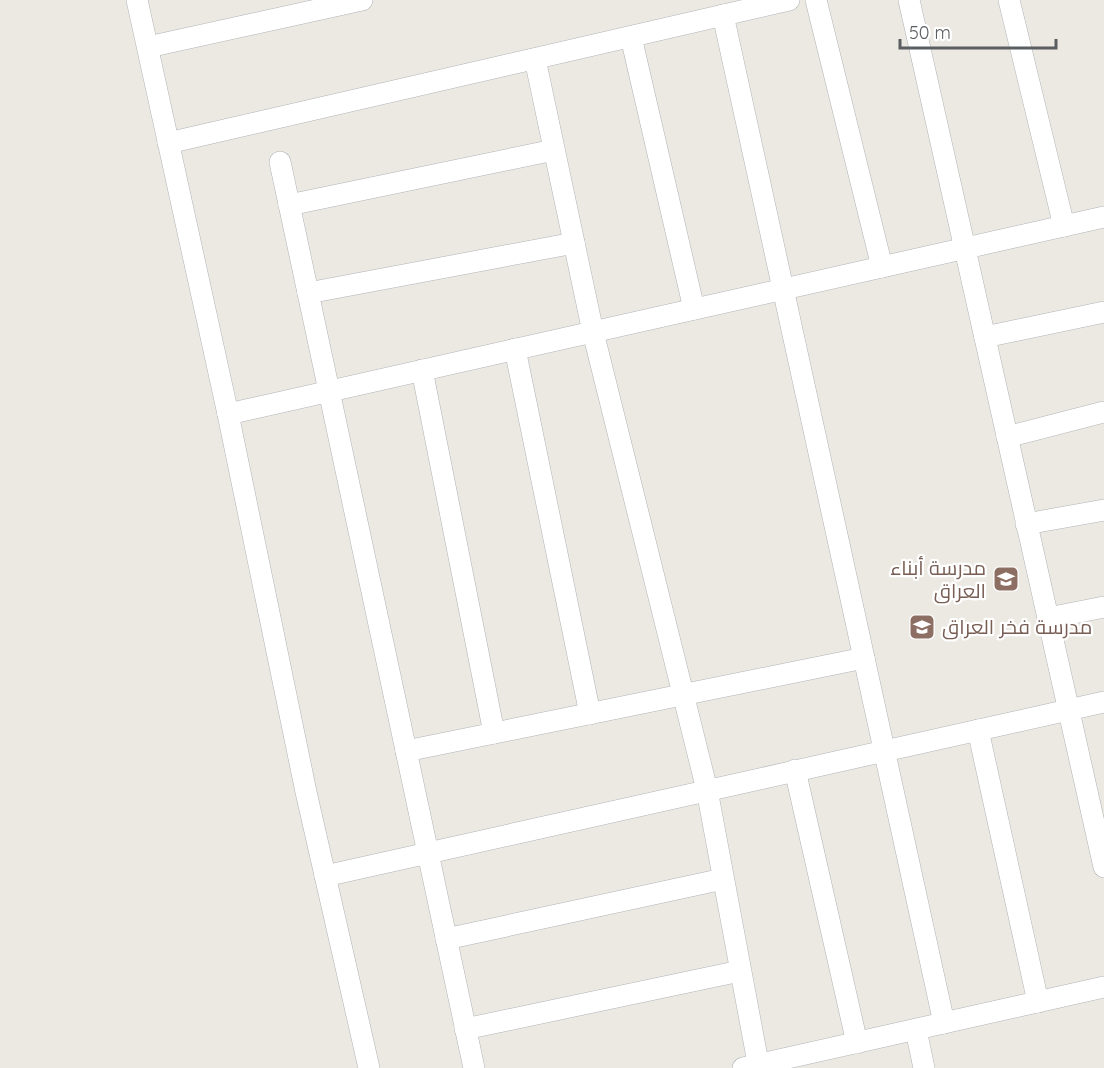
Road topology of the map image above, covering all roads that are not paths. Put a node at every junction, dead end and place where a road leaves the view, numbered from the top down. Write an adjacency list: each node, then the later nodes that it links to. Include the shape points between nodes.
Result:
1 (138, 0): 10 (street)
2 (362, 0): 7 (street)
3 (789, 0): 8 (street)
4 (816, 0): 20 (street)
5 (909, 0): 19 (street)
6 (1009, 0): 17 (street)
7 (275, 9): 10 (street)
8 (723, 15): 9 (street); 21 (street)
9 (631, 36): 11 (street); 23 (street)
10 (148, 47): 12 (street)
11 (535, 59): 12 (street); 13 (street)
12 (168, 143): 31 (street)
13 (554, 150): 15 (street); 18 (street)
14 (280, 162): 15 (street)
15 (289, 205): 22 (street)
16 (1104, 217): 17 (street)
17 (1064, 226): 19 (street)
18 (574, 243): 22 (street); 25 (street)
19 (964, 248): 20 (street); 26 (street)
20 (882, 267): 21 (street)
21 (783, 289): 23 (street); 37 (street)
22 (308, 293): 29 (street)
23 (694, 309): 25 (street)
24 (1104, 312): 26 (street)
25 (593, 332): 27 (street); 38 (street)
26 (985, 337): 32 (street)
27 (515, 349): 28 (street); 41 (street)
28 (422, 370): 29 (street); 43 (street)
29 (329, 392): 31 (street); 44 (street)
30 (1104, 412): 32 (street)
31 (228, 414): 50 (street)
32 (1007, 437): 34 (street)
33 (1104, 510): 34 (street)
34 (1026, 524): 36 (street)
35 (1104, 607): 36 (street)
36 (1048, 618): 40 (street)
37 (864, 658): 38 (street); 45 (street)
38 (683, 694): 41 (street); 47 (street)
39 (1104, 702): 40 (street)
40 (1068, 710): 42 (street); 49 (street)
41 (590, 714): 43 (street)
42 (978, 730): 45 (street); 55 (street)
43 (494, 733): 44 (street)
44 (406, 751): 48 (street)
45 (884, 751): 46 (street); 56 (street)
46 (795, 770): 47 (street); 59 (street)
47 (707, 790): 48 (street); 51 (street)
48 (428, 853): 50 (street); 52 (street)
49 (1104, 867)
50 (325, 876): 61 (street)
51 (723, 879): 52 (street); 53 (street)
52 (446, 939): 57 (street)
53 (740, 971): 57 (street); 60 (street)
54 (1104, 987): 55 (street)
55 (1038, 1002): 56 (street)
56 (944, 1023): 58 (street)
57 (465, 1029): 62 (street)
58 (916, 1029): 59 (street); 63 (street)
59 (857, 1043): 60 (street)
60 (753, 1067)
61 (369, 1068)
62 (474, 1068)
63 (924, 1068)

